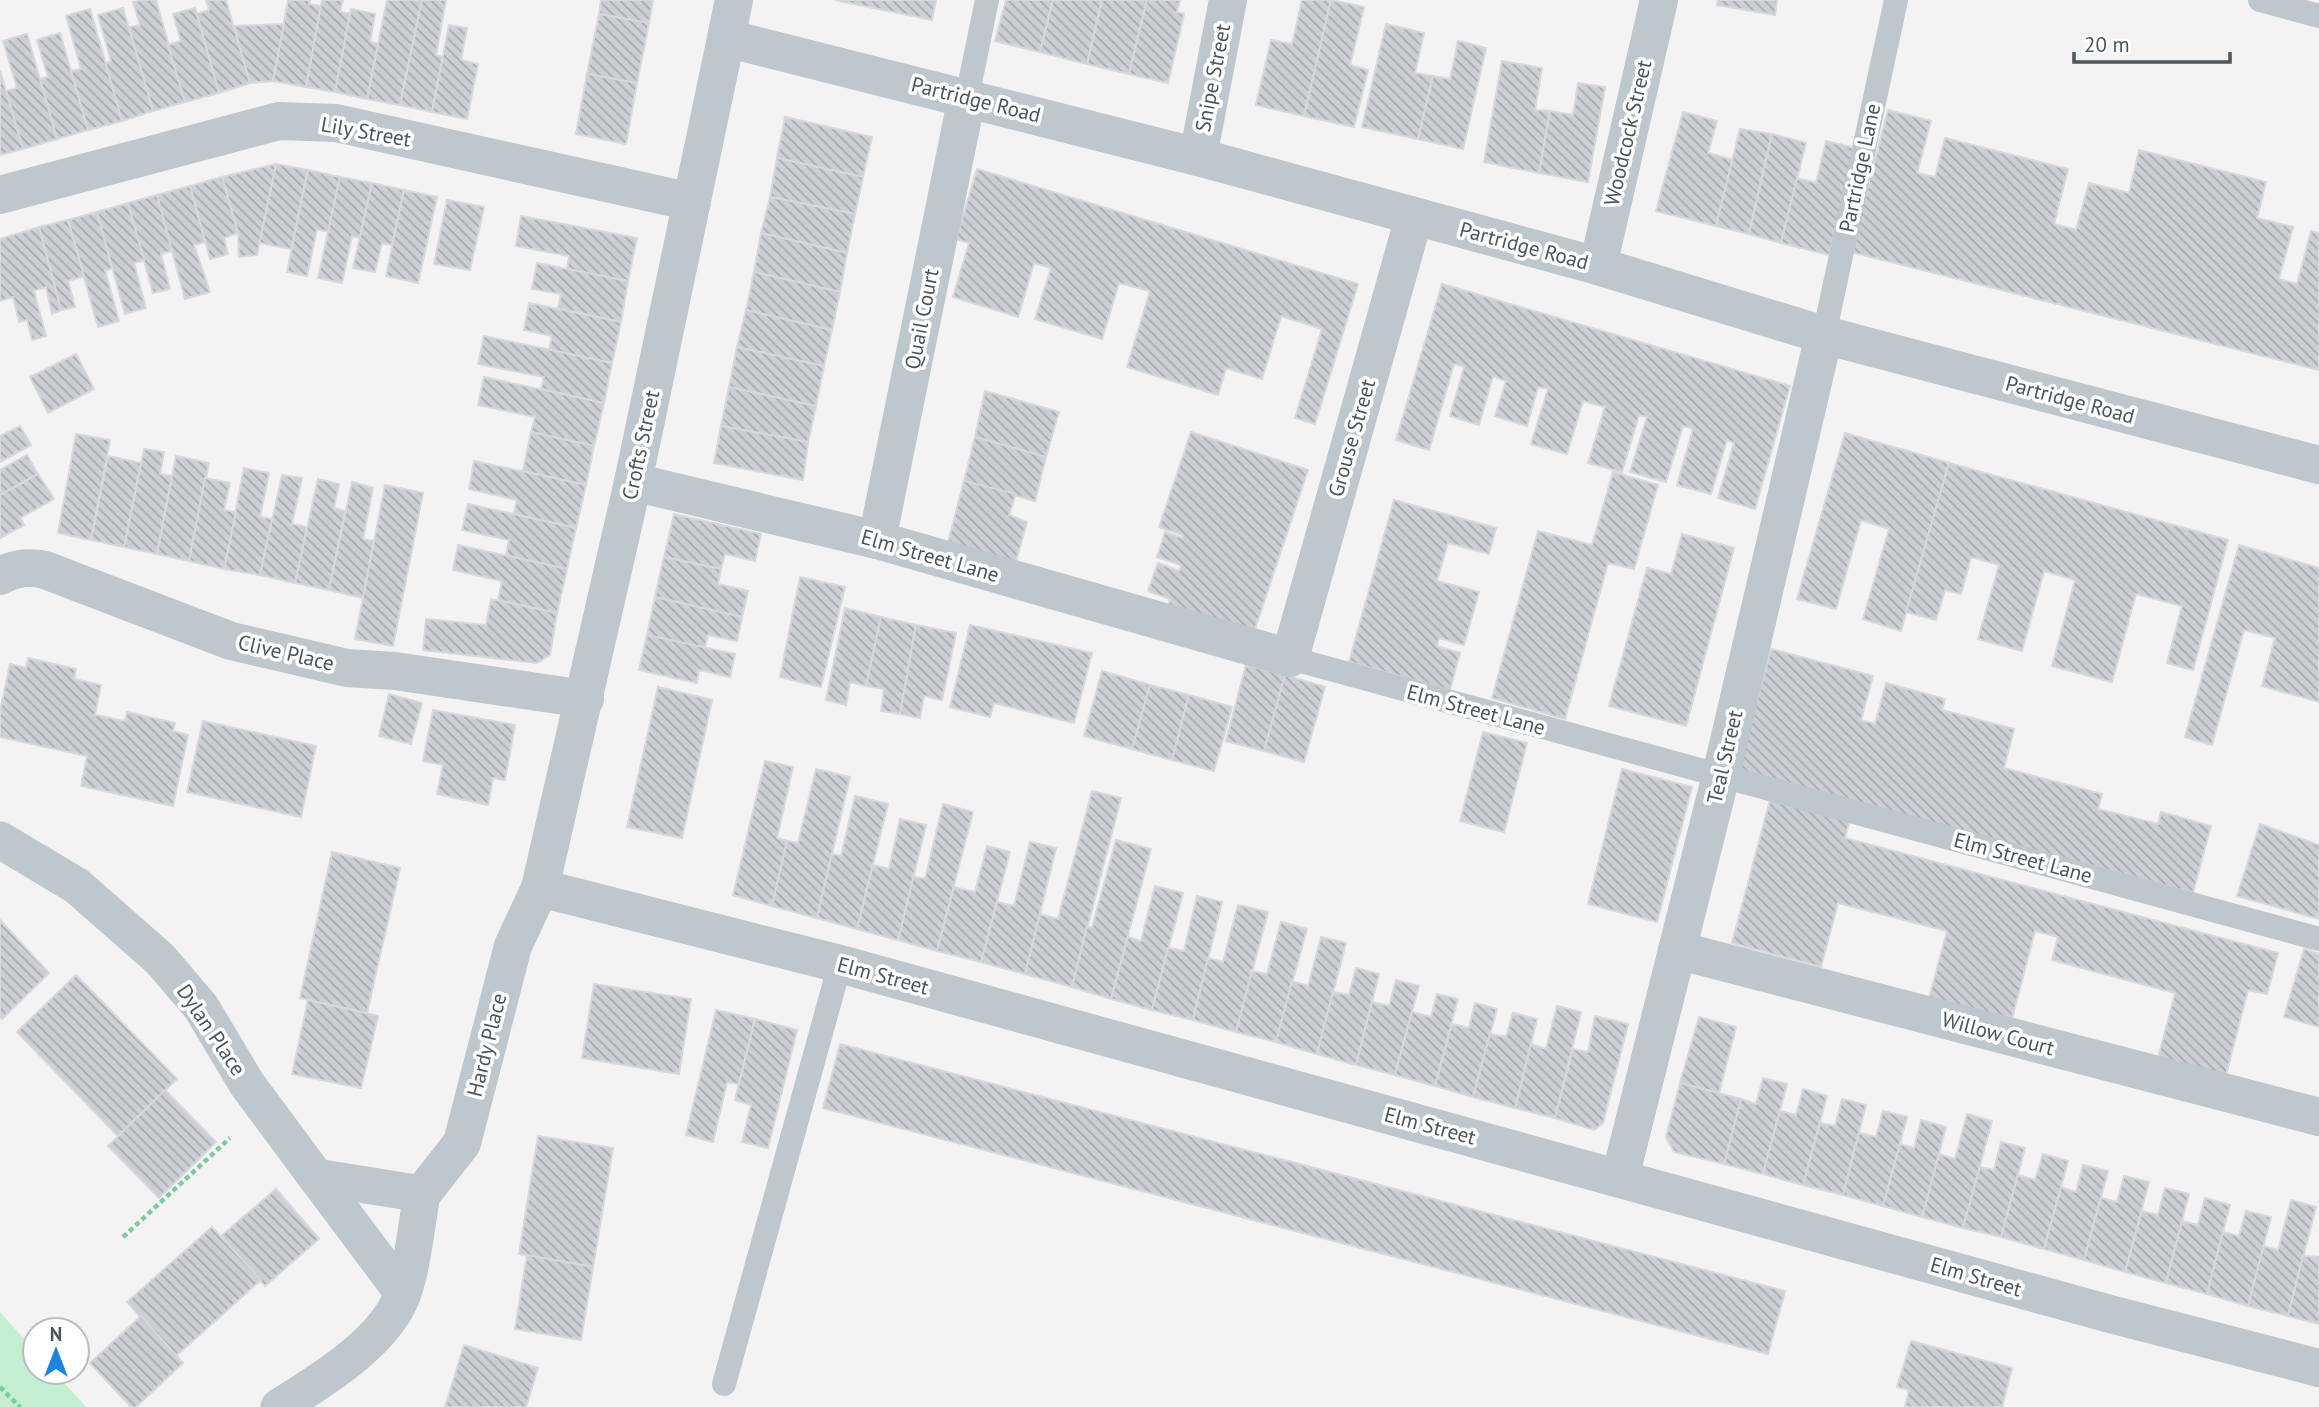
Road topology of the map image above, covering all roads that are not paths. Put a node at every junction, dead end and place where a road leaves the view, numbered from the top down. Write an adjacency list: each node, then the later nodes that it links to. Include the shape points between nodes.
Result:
1 (734, 0): 8 (street, Crofts Street)
2 (987, 0): 9 (lane)
3 (1228, 0): 10 (street, Snipe Street)
4 (1659, 0): 14 (street, Woodcock Street)
5 (1896, 0): 15 (lane, Partridge Lane)
6 (2260, 0): 7 (lane)
7 (2319, 16)
8 (726, 38): 9 (street, Partridge Road); 12 (street, Crofts Street)
9 (967, 97): 10 (street, Partridge Road); 18 (street, Quail Court)
10 (1198, 157): 13 (street, Partridge Road)
11 (0, 195): 12 (street, Lily Street, via 279,121 336,123)
12 (692, 202): 17 (street, Crofts Street)
13 (1414, 217): 14 (street, Partridge Road); 20 (street, Grouse Street)
14 (1598, 266): 15 (street, Partridge Road)
15 (1824, 335): 16 (street, Partridge Road); 22 (street, Teal Street)
16 (2319, 465)
17 (633, 482): 18 (street, Elm Street Lane); 21 (street, Crofts Street)
18 (877, 540): 20 (street, Elm Street Lane)
19 (0, 576): 21 (street, Clive Place, via 30,567 45,570 231,641 348,668)
20 (1290, 658): 22 (lane, Elm Street Lane)
21 (585, 699): 24 (street, Crofts Street)
22 (1721, 775): 25 (lane, Elm Street Lane); 26 (street, Teal Street)
23 (0, 840): 29 (street, Dylan Place, via 77,886 160,959 201,1007)
24 (540, 888): 27 (street, Elm Street); 31 (street, Hardy Place, via 513,946 462,1143)
25 (2319, 939)
26 (1677, 950): 28 (street, Willow Court); 30 (street, Teal Street)
27 (840, 964): 30 (street, Elm Street); 34 (lane)
28 (2319, 1117)
29 (316, 1177): 31 (street); 32 (street, Dylan Place)
30 (1620, 1178): 33 (street, Elm Street)
31 (422, 1194): 32 (street)
32 (403, 1293): 35 (street, via 379,1331 361,1349)
33 (2319, 1368)
34 (724, 1384)
35 (279, 1407)

